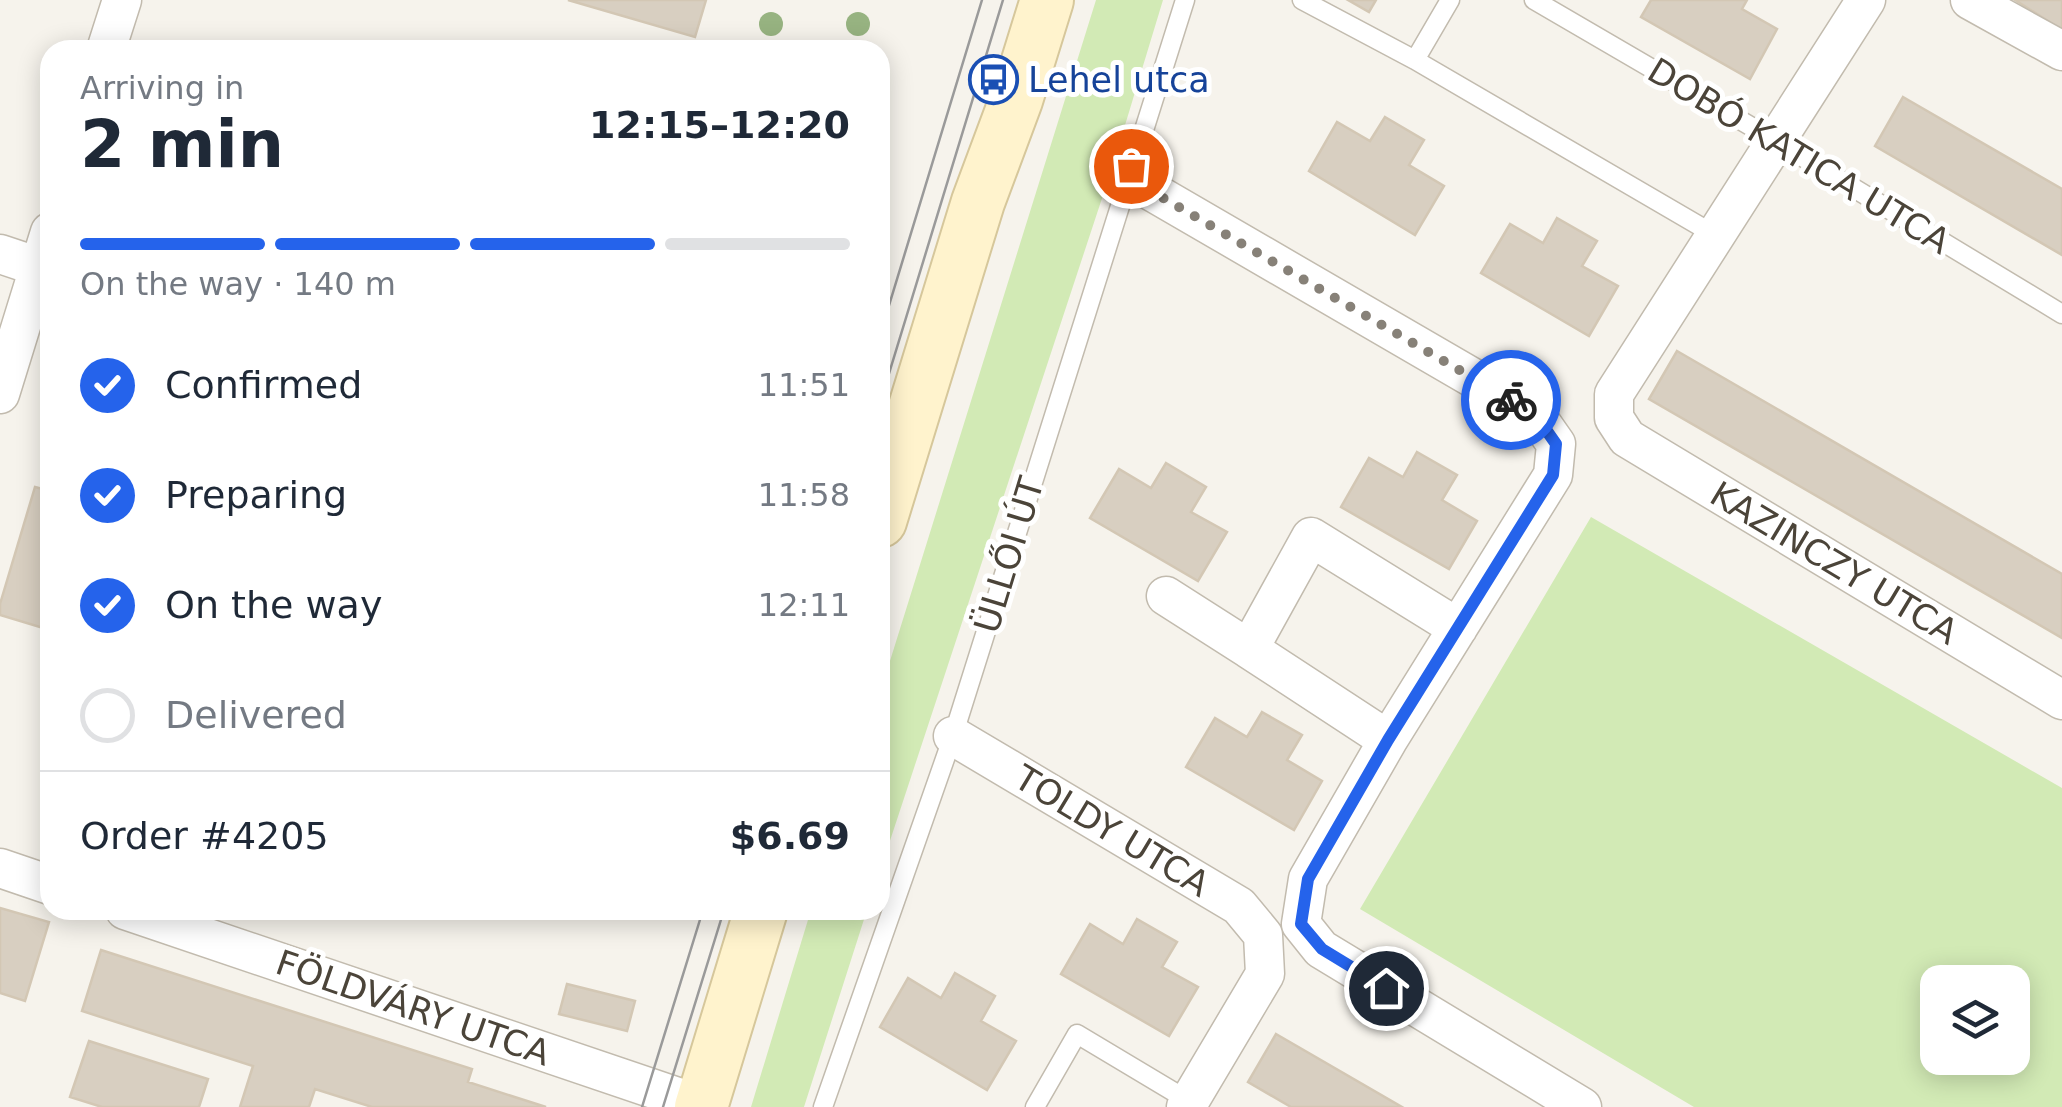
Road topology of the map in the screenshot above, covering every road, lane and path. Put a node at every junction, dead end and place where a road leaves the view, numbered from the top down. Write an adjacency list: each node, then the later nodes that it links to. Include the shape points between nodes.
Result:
1 (122, 0): 9 (street)
2 (1047, 0): 20 (main road)
3 (1185, 0): 13 (lane, ÜLLŐI ÚT)
4 (1302, 0): 11 (lane)
5 (1450, 0): 11 (lane)
6 (1534, 0): 12 (lane, DOBÓ KATICA UTCA)
7 (1866, 0): 12 (street)
8 (1970, 0): 10 (street)
9 (109, 40)
10 (2062, 51)
11 (1416, 60): 14 (lane)
12 (1776, 140): 14 (street); 18 (lane, DOBÓ KATICA UTCA)
13 (1127, 177): 22 (street, via 1535,414 1556,444 1553,475); 25 (lane, ÜLLŐI ÚT)
14 (1715, 235): 24 (street, KAZINCZY UTCA, via 1614,394 1614,418 1626,438)
15 (40, 250): 16 (street)
16 (0, 254)
17 (40, 265): 19 (street)
18 (2062, 314)
19 (0, 394)
20 (890, 488)
21 (1166, 596): 23 (street)
22 (1458, 628): 23 (street, via 1311,537); 26 (street)
23 (1249, 648): 26 (street)
24 (2062, 700)
25 (953, 736): 29 (lane, ÜLLŐI ÚT); 33 (street, TOLDY UTCA, via 1239,906 1263,935 1265,974)
26 (1388, 740): 37 (street, via 1308,879 1301,924 1322,949)
27 (0, 868): 28 (street)
28 (40, 881)
29 (890, 916)
30 (154, 920): 34 (street, FÖLDVÁRY UTCA)
31 (758, 920): 34 (main road)
32 (889, 920): 35 (lane, ÜLLŐI ÚT)
33 (1188, 1104): 36 (lane, via 1078,1034)
34 (701, 1106)
35 (823, 1107)
36 (1035, 1107)
37 (1582, 1107)

